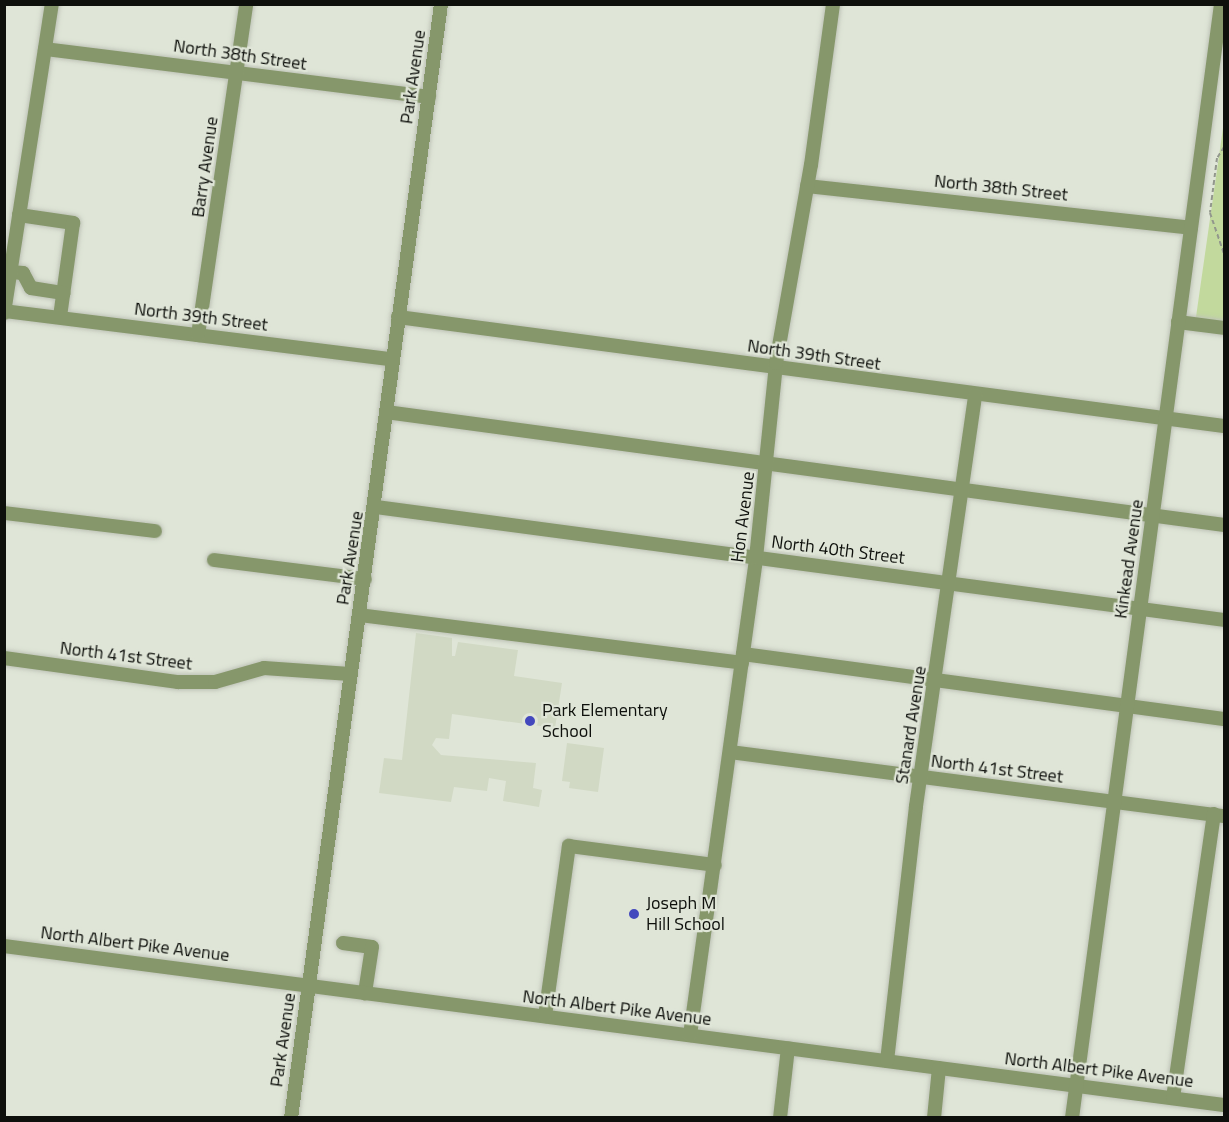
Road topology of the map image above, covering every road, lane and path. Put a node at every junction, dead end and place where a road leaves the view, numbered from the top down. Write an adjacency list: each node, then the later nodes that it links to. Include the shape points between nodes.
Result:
1 (52, 4): 6 (street)
2 (246, 4): 7 (street, Barry Avenue)
3 (441, 4): 8 (street, Park Avenue)
4 (833, 4): 10 (street, Hon Avenue)
5 (1221, 4): 12 (street, Kinkead Avenue)
6 (45, 49): 7 (street, North 38th Street); 11 (street)
7 (237, 74): 8 (street, North 38th Street); 21 (street, Barry Avenue)
8 (429, 97): 18 (street, Park Avenue)
9 (1224, 147): 13 (path, via 1217,158 1210,213)
10 (807, 186): 12 (street, North 38th Street); 23 (street, Hon Avenue)
11 (19, 215): 14 (street); 15 (street, via 73,223)
12 (1191, 228): 19 (street, Kinkead Avenue)
13 (1224, 254)
14 (11, 272): 15 (street, via 23,273 31,288); 16 (street)
15 (64, 293): 17 (street)
16 (5, 312): 17 (street, North 39th Street)
17 (60, 317): 21 (street, North 39th Street)
18 (398, 317): 22 (street, Park Avenue); 23 (street, North 39th Street)
19 (1178, 322): 20 (street); 26 (street, Kinkead Avenue)
20 (1224, 328)
21 (198, 335): 22 (street, North 39th Street)
22 (392, 359): 25 (street, Park Avenue)
23 (776, 368): 24 (street, North 39th Street); 28 (street, Hon Avenue)
24 (975, 395): 26 (street, North 39th Street); 29 (street, Stanard Avenue)
25 (386, 412): 28 (street); 30 (street, Park Avenue)
26 (1166, 418): 27 (street, North 39th Street); 32 (street, Kinkead Avenue)
27 (1224, 426)
28 (767, 464): 29 (street); 35 (street, Hon Avenue)
29 (962, 488): 32 (street); 38 (street, Stanard Avenue)
30 (376, 507): 35 (street, North 40th Street); 37 (street, Park Avenue)
31 (4, 513): 34 (street)
32 (1153, 516): 33 (street); 39 (street, Kinkead Avenue)
33 (1224, 525)
34 (155, 531)
35 (756, 558): 38 (street, North 40th Street); 43 (street, Hon Avenue)
36 (214, 560): 37 (street)
37 (365, 579): 40 (street, Park Avenue)
38 (949, 582): 39 (street, North 40th Street); 45 (street, Stanard Avenue)
39 (1140, 609): 41 (street, North 40th Street); 46 (street, Kinkead Avenue)
40 (359, 615): 43 (street); 44 (street, Park Avenue)
41 (1224, 620)
42 (4, 658): 44 (street, North 41st Street, via 178,682 215,682 264,668)
43 (743, 659): 45 (street); 48 (street, Hon Avenue)
44 (350, 674): 55 (street, Park Avenue)
45 (936, 679): 46 (street); 49 (street, Stanard Avenue)
46 (1127, 706): 47 (street); 50 (street, Kinkead Avenue)
47 (1224, 719)
48 (730, 752): 49 (street, North 41st Street); 52 (street, Hon Avenue)
49 (921, 777): 50 (street, North 41st Street); 60 (street, Stanard Avenue)
50 (1114, 802): 51 (street, North 41st Street); 62 (street, Kinkead Avenue)
51 (1219, 815): 63 (street)
52 (715, 865): 57 (street, via 569,846); 58 (street, Hon Avenue)
53 (343, 943): 56 (street, via 372,947)
54 (4, 946): 55 (street, North Albert Pike Avenue)
55 (308, 985): 56 (street, North Albert Pike Avenue); 65 (street, Park Avenue)
56 (365, 993): 57 (street, North Albert Pike Avenue)
57 (545, 1016): 58 (street, North Albert Pike Avenue)
58 (690, 1035): 59 (street, North Albert Pike Avenue)
59 (788, 1048): 60 (street, North Albert Pike Avenue); 66 (street)
60 (887, 1061): 61 (street, North Albert Pike Avenue)
61 (939, 1068): 62 (street, North Albert Pike Avenue); 67 (street)
62 (1076, 1086): 63 (street, North Albert Pike Avenue); 68 (street, Kinkead Avenue)
63 (1173, 1098): 64 (street, North Albert Pike Avenue)
64 (1224, 1105)
65 (291, 1118)
66 (780, 1118)
67 (934, 1118)
68 (1072, 1118)

